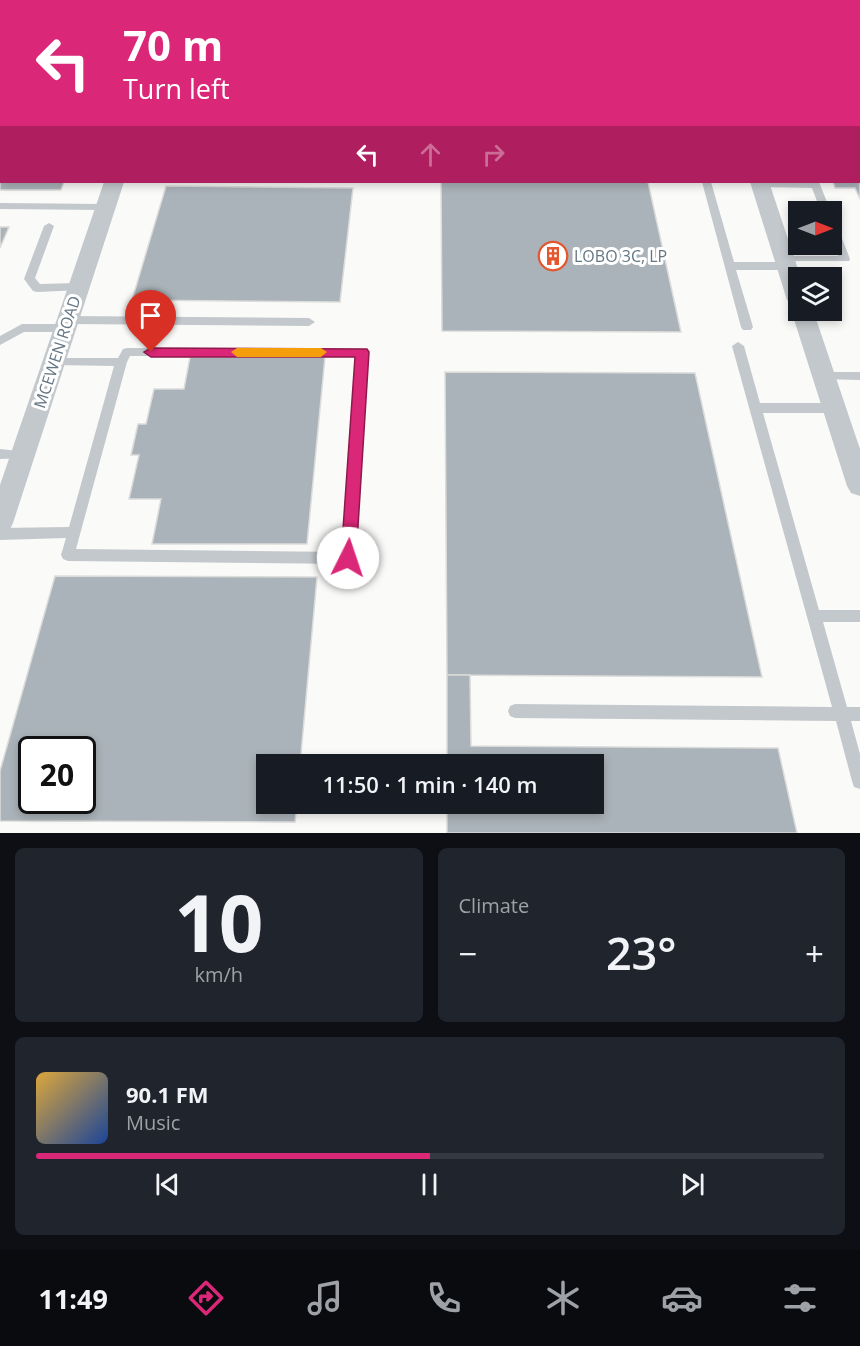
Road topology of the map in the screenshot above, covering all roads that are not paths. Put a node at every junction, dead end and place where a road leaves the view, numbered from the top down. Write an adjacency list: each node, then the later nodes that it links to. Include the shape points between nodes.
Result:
1 (114, 183): 7 (street, MCEWEN ROAD)
2 (706, 183): 11 (lane)
3 (760, 183): 4 (lane); 10 (street)
4 (815, 183): 5 (lane)
5 (822, 201)
6 (0, 206): 7 (lane)
7 (105, 207): 13 (street, MCEWEN ROAD)
8 (49, 226): 13 (lane, via 29,279 37,288)
9 (842, 251): 10 (lane, via 845,259)
10 (786, 262): 11 (lane); 12 (street)
11 (730, 266): 17 (lane)
12 (788, 268)
13 (78, 287): 16 (street, MCEWEN ROAD)
14 (806, 321): 22 (street)
15 (309, 322): 16 (lane)
16 (66, 324): 18 (lane, via 22,328); 20 (street, MCEWEN ROAD)
17 (747, 327)
18 (0, 341)
19 (738, 346): 24 (lane)
20 (54, 361): 21 (lane); 26 (street, MCEWEN ROAD)
21 (121, 362): 29 (lane); 29 (lane, via 128,352 362,352 348,558 68,555)
22 (823, 376): 23 (lane); 25 (street)
23 (860, 376)
24 (756, 408): 25 (lane); 31 (lane)
25 (834, 408): 27 (street)
26 (11, 454): 28 (street, MCEWEN ROAD)
27 (860, 486)
28 (0, 523)
29 (74, 532): 30 (lane)
30 (0, 534)
31 (814, 616): 32 (lane); 34 (lane)
32 (860, 616)
33 (515, 711): 34 (lane)
34 (841, 714): 35 (lane); 36 (lane)
35 (860, 714)
36 (860, 780)

